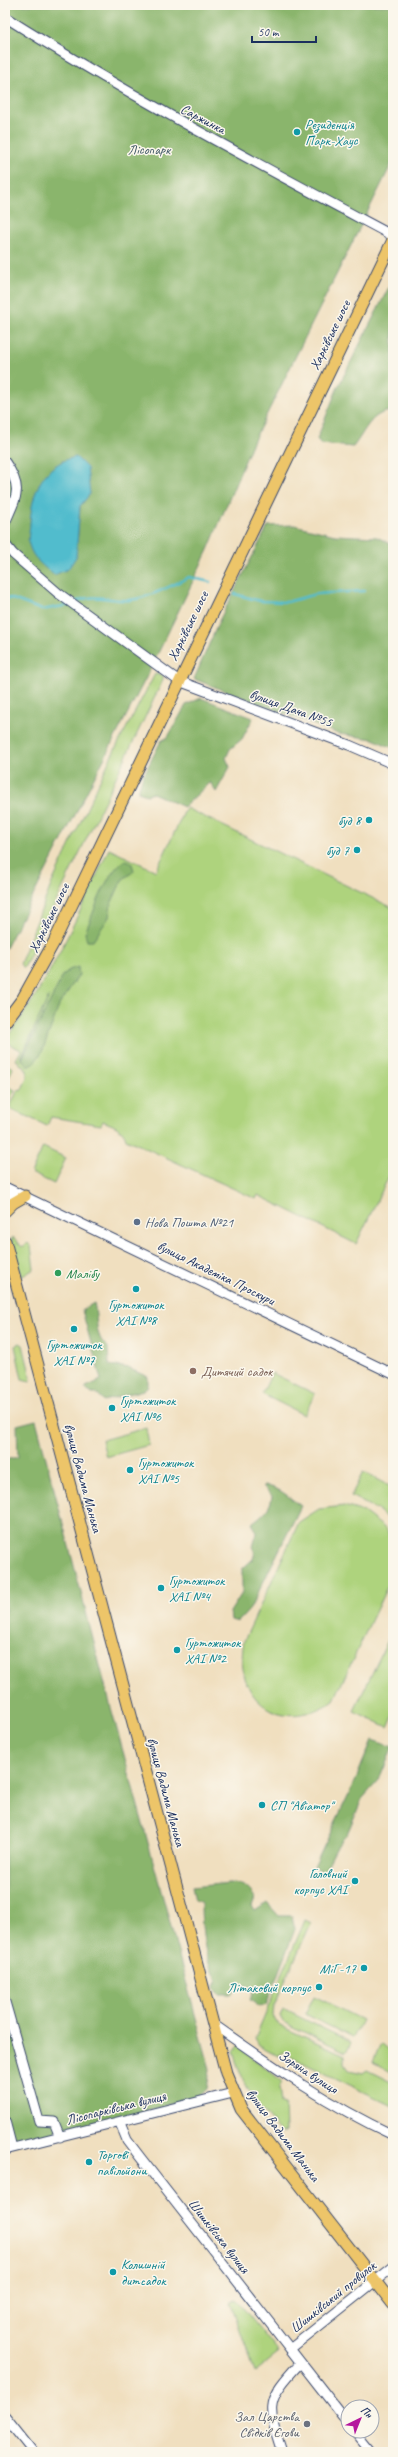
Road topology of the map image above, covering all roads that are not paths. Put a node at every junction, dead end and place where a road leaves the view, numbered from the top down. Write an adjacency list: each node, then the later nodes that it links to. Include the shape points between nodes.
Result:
1 (5, 17): 2 (street, Саржинка, via 163,113)
2 (393, 236)
3 (393, 240): 7 (main road, Харківське шосе)
4 (5, 462): 5 (street, via 14,477 17,492 14,508)
5 (5, 523)
6 (5, 544): 7 (street, вулиця Дача №55, via 58,593)
7 (179, 681): 8 (street, вулиця Дача №55); 9 (main road, Харківське шосе, via 45,960 23,998)
8 (393, 764)
9 (5, 1022)
10 (5, 1187): 12 (street, вулиця Академіка Проскури)
11 (5, 1195): 12 (street)
12 (25, 1196): 13 (main road, via 12,1203); 15 (street, вулиця Академіка Проскури)
13 (5, 1211)
14 (5, 1244): 17 (main road, вулиця Вадима Манька)
15 (393, 1374)
16 (5, 2002): 22 (street, via 39,2121 54,2122)
17 (213, 2024): 18 (main road, вулиця Вадима Манька); 21 (street, Зоряна вулиця, via 291,2080 352,2116)
18 (233, 2093): 20 (street, Лісопарківська вулиця); 25 (main road, вулиця Вадима Манька, via 244,2113)
19 (5, 2121): 23 (street)
20 (120, 2123): 22 (street, Лісопарківська вулиця); 27 (street, Шишківська вулиця, via 127,2140)
21 (393, 2135)
22 (60, 2137): 23 (street, Лісопарківська вулиця)
23 (9, 2149)
24 (393, 2267): 25 (street, Шишківський провулок)
25 (374, 2280): 26 (main road, вулиця Вадима Манька); 27 (street, Шишківський провулок)
26 (393, 2304)
27 (290, 2349): 28 (street, Шишківська вулиця)
28 (300, 2363): 29 (street, Шишківська вулиця); 33 (street, via 272,2398 272,2421)
29 (340, 2413)
30 (5, 2416): 32 (street)
31 (360, 2439): 34 (street)
32 (33, 2452)
33 (282, 2452)
34 (371, 2452)

